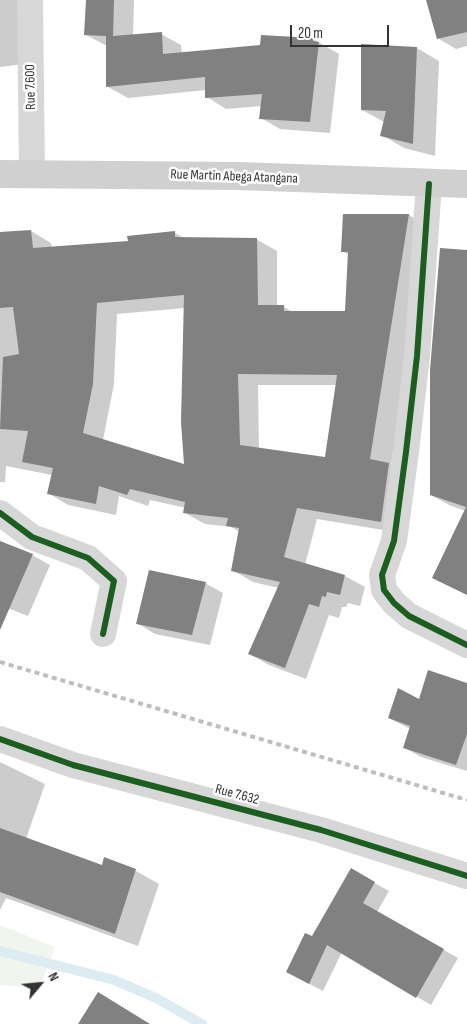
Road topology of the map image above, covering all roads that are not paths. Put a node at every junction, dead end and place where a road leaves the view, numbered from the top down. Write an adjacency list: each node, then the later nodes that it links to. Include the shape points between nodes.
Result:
1 (30, 0): 3 (street, Rue 7.600)
2 (0, 174): 3 (main road, Rue Martin Abega Atangana)
3 (32, 174): 4 (main road, Rue Martin Abega Atangana, via 238,176)
4 (429, 184): 5 (main road, Rue Martin Abega Atangana); 8 (street, via 416,366 394,541 382,575 384,590 409,616)
5 (467, 184)
6 (0, 512): 7 (street, via 32,537 88,558 114,581)
7 (103, 634)
8 (467, 645)
9 (0, 739): 10 (street, Rue 7.632, via 73,765 321,830)
10 (467, 876)

